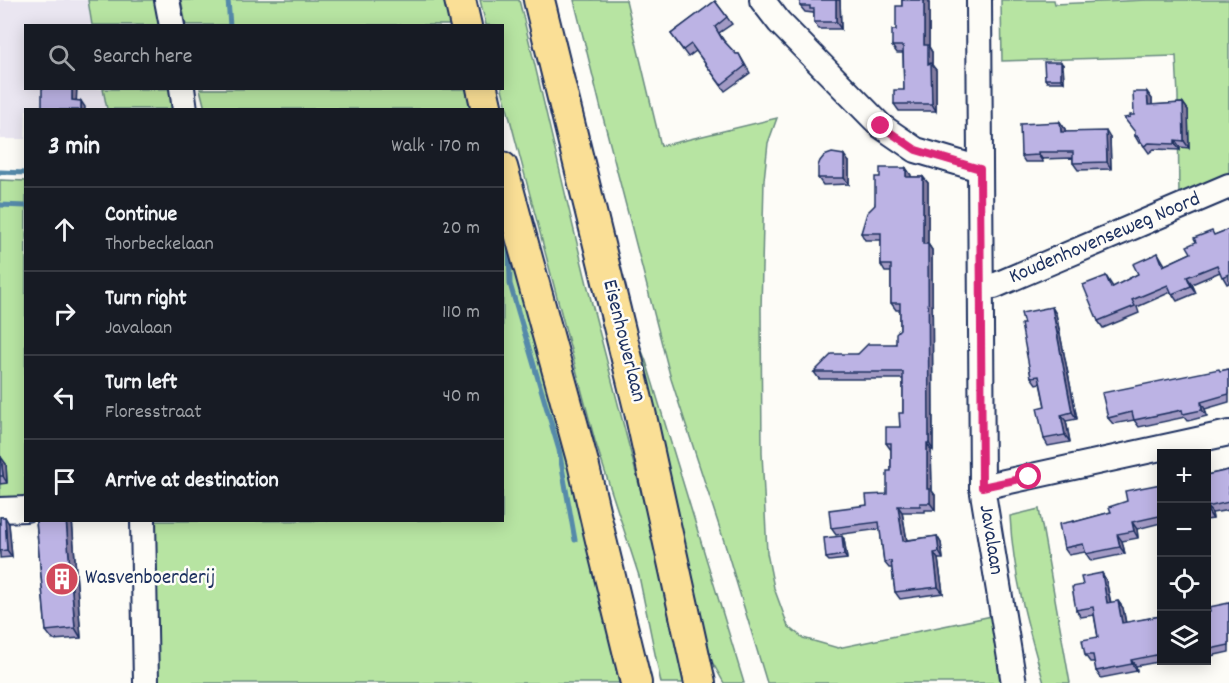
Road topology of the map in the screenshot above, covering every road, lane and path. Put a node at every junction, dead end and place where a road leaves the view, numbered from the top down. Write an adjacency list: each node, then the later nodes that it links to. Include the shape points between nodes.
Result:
1 (167, 0): 6 (street)
2 (460, 0): 7 (main road)
3 (539, 0): 23 (main road, Eisenhowerlaan, via 640,412)
4 (762, 0): 12 (street, via 881,126 916,150)
5 (979, 0): 12 (street, Javalaan)
6 (172, 24)
7 (466, 24)
8 (182, 90): 10 (street)
9 (482, 90): 11 (main road)
10 (185, 108)
11 (487, 108)
12 (980, 169): 15 (street, Javalaan)
13 (504, 174): 22 (main road, via 583,463)
14 (1229, 186): 15 (street, Koudenhovenseweg Noord, via 994,286)
15 (981, 285): 17 (street, Javalaan)
16 (1229, 433): 17 (street)
17 (982, 487): 24 (street, Javalaan)
18 (24, 508): 19 (street)
19 (0, 510)
20 (144, 522): 21 (street)
21 (147, 683)
22 (636, 683)
23 (700, 683)
24 (1014, 683)

